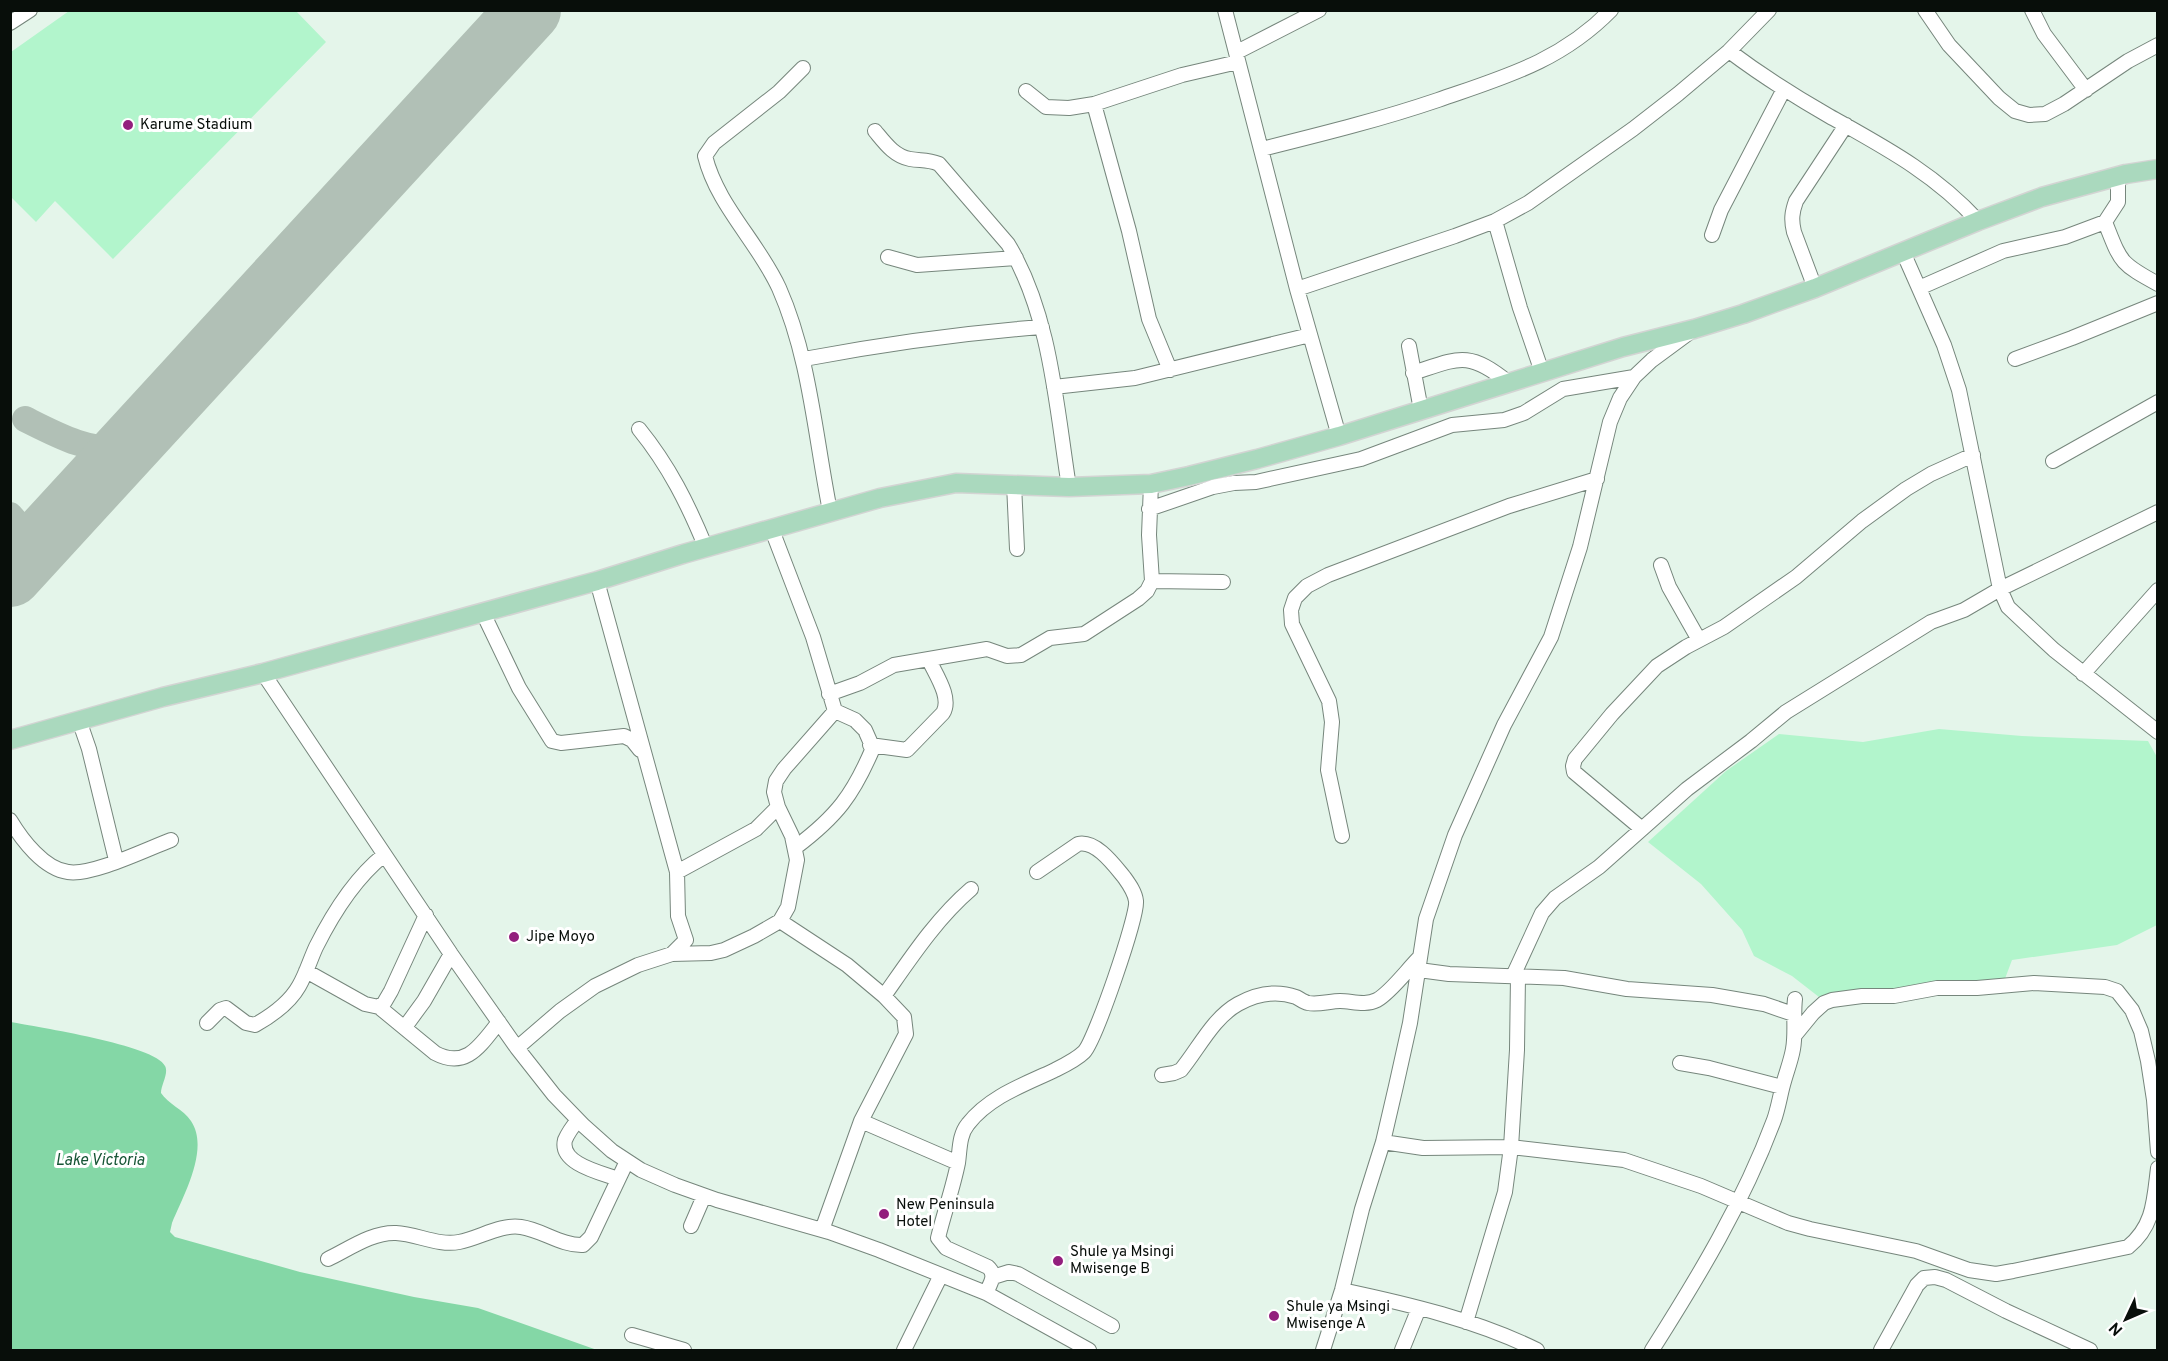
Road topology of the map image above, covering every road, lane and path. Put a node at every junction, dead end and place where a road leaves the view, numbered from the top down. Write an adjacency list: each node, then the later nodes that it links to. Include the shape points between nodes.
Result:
1 (30, 10): 8 (street)
2 (1225, 10): 11 (street)
3 (1318, 10): 11 (street)
4 (1769, 10): 10 (street)
5 (1925, 10): 14 (street, via 1949,45 2015,111 2045,114)
6 (2032, 10): 14 (street)
7 (1610, 11): 19 (street, via 1587,33 1534,65 1482,86 1394,115)
8 (10, 23)
9 (2157, 45): 14 (street)
10 (1729, 51): 13 (street); 22 (street, via 1557,184)
11 (1237, 57): 16 (street); 19 (street)
12 (803, 68): 39 (street, via 714,143 705,156 710,174 769,267)
13 (1784, 89): 17 (street); 25 (street)
14 (2086, 90)
15 (1026, 91): 16 (street, via 1046,107)
16 (1095, 104): 40 (street, via 1149,319)
17 (1846, 125): 23 (street, via 1931,178); 30 (street, via 1792,212 1794,232)
18 (875, 131): 28 (street, via 901,157 939,164)
19 (1262, 149): 32 (street)
20 (2157, 169): 21 (main road)
21 (2118, 176): 23 (main road, via 2042,197); 24 (street, via 2118,202)
22 (1495, 220): 32 (street); 41 (street)
23 (1978, 221): 26 (main road)
24 (2105, 222): 29 (street, via 2121,260); 31 (street, via 2065,237 2003,251)
25 (1712, 235)
26 (1903, 252): 30 (main road); 31 (street)
27 (888, 257): 28 (street, via 917,265)
28 (1016, 258): 34 (street)
29 (2157, 284)
30 (1815, 288): 35 (main road)
31 (1919, 288): 50 (street, via 1959,390)
32 (1297, 289): 36 (street)
33 (2157, 303): 38 (street)
34 (1042, 327): 39 (street, via 927,339); 45 (street)
35 (1694, 329): 41 (main road); 43 (street)
36 (1310, 335): 40 (street); 49 (street)
37 (1409, 346): 42 (street)
38 (2015, 358)
39 (804, 359): 57 (street)
40 (1170, 370): 45 (street)
41 (1542, 372): 44 (main road)
42 (1413, 373): 44 (street, via 1468,360 1490,368); 47 (street)
43 (1634, 377): 52 (street, via 1610,422); 56 (street, via 1563,389 1524,413 1504,420 1452,425 1361,459 1256,482 1234,483)
44 (1509, 382): 47 (main road)
45 (1053, 387): 55 (street)
46 (2157, 402): 51 (street)
47 (1421, 410): 49 (main road)
48 (639, 429): 60 (street, via 687,501)
49 (1339, 436): 54 (main road)
50 (1973, 456): 66 (street); 69 (street, via 1906,489 1796,576)
51 (2053, 461)
52 (1597, 479): 83 (street, via 1509,506 1370,558 1307,586 1295,598 1292,624 1329,701 1332,722 1328,770); 95 (street, via 1555,627 1504,725 1455,835 1426,919)
53 (1014, 484): 55 (main road); 57 (main road, via 949,484); 61 (street)
54 (1151, 484): 55 (main road); 56 (street)
55 (1069, 487)
56 (1149, 509): 64 (street)
57 (830, 511): 59 (main road)
58 (2157, 512): 66 (street)
59 (772, 530): 60 (main road); 73 (street)
60 (706, 548): 63 (main road)
61 (1017, 549)
62 (1660, 565): 69 (street)
63 (597, 581): 68 (main road); 79 (street)
64 (1152, 581): 65 (street); 70 (street, via 1138,599 1084,634 1050,638 1012,657 987,649)
65 (1222, 582)
66 (2000, 589): 72 (street, via 2004,602 2016,615); 82 (street, via 1964,610 1922,627 1786,712)
67 (2157, 590): 72 (street)
68 (483, 613): 71 (main road); 79 (street, via 519,688 552,741 628,736)
69 (1699, 640): 82 (street, via 1669,657 1644,678 1575,759 1574,771 1580,778)
70 (929, 660): 73 (street, via 894,665); 78 (street, via 946,698 943,712 907,750)
71 (263, 673): 75 (main road); 86 (street)
72 (2083, 674): 76 (street)
73 (830, 694): 74 (street)
74 (835, 711): 78 (street, via 855,720 865,730); 80 (street, via 776,782)
75 (79, 720): 77 (main road); 87 (street)
76 (2157, 732)
77 (10, 740)
78 (870, 745): 85 (street, via 873,748 860,779 845,801)
79 (644, 757): 88 (street)
80 (778, 807): 85 (street); 88 (street, via 756,829)
81 (10, 820): 87 (street, via 34,850 66,872 79,873)
82 (1642, 829): 97 (street, via 1599,867 1554,898 1542,913)
83 (1342, 836)
84 (171, 840): 87 (street)
85 (796, 848): 92 (street, via 788,907)
86 (384, 855): 91 (street); 96 (street, via 368,867 339,906)
87 (116, 861)
88 (677, 872): 94 (street, via 678,916 686,940)
89 (1037, 872): 116 (street, via 1078,844 1092,846 1131,887 1136,901 1134,918 1102,1014 1085,1051 996,1098 976,1115 961,1140)
90 (971, 889): 98 (street, via 912,956)
91 (426, 915): 93 (street); 100 (street, via 391,991)
92 (780, 921): 94 (street, via 724,950); 98 (street, via 847,965)
93 (450, 954): 102 (street); 104 (street, via 429,994)
94 (672, 954): 106 (street, via 595,986)
95 (1419, 964): 97 (street, via 1449,974); 108 (street, via 1375,1001 1308,1003 1270,993 1238,1004 1227,1011 1181,1070); 112 (street)
96 (306, 971): 100 (street, via 365,1004); 103 (street, via 286,1002 255,1025 226,1008)
97 (1516, 976): 101 (street, via 1737,998); 113 (street, via 1518,1035)
98 (884, 996): 111 (street, via 904,1017 906,1034)
99 (1795, 999): 101 (street)
100 (379, 1007): 104 (street)
101 (1793, 1014): 105 (street)
102 (499, 1022): 104 (street, via 471,1054 455,1059 435,1053); 106 (street)
103 (207, 1023)
104 (405, 1027)
105 (1795, 1035): 109 (street); 114 (street, via 1813,1013 1832,1000 1937,988 2034,983 2105,987 2117,991 2132,1010 2140,1031 2154,1100)
106 (517, 1048): 110 (street)
107 (1680, 1063): 109 (street)
108 (1162, 1075)
109 (1782, 1087): 120 (street, via 1775,1118)
110 (578, 1120): 115 (street); 118 (street, via 566,1139 568,1156 576,1163)
111 (861, 1121): 116 (street); 122 (street)
112 (1383, 1142): 113 (street, via 1423,1148); 126 (street)
113 (1511, 1147): 120 (street, via 1624,1160); 129 (street, via 1505,1192)
114 (2157, 1152)
115 (627, 1161): 118 (street); 119 (street)
116 (958, 1163): 125 (street, via 939,1242 988,1267)
117 (2157, 1168): 120 (street, via 2149,1222 2128,1247 1996,1274 1969,1270 1916,1251 1810,1229)
118 (618, 1179): 123 (street, via 591,1237 583,1245 518,1226 457,1242 384,1233)
119 (704, 1196): 121 (street); 122 (street)
120 (1738, 1202): 139 (street, via 1707,1262)
121 (691, 1226)
122 (822, 1230): 124 (street)
123 (328, 1259)
124 (941, 1275): 127 (street); 134 (street)
125 (993, 1277): 127 (street); 130 (street, via 1009,1272 1018,1274)
126 (1342, 1290): 128 (street); 136 (street)
127 (986, 1293): 135 (street)
128 (1419, 1308): 129 (street); 137 (street)
129 (1466, 1322): 138 (street)
130 (1112, 1326)
131 (632, 1335): 133 (street)
132 (2061, 1337): 140 (street, via 1935,1277 1924,1278 1917,1285); 141 (street); 142 (street)
133 (684, 1350)
134 (903, 1350)
135 (1089, 1350)
136 (1323, 1350)
137 (1402, 1350)
138 (1537, 1350)
139 (1652, 1350)
140 (1881, 1350)
141 (2054, 1350)
142 (2090, 1350)

